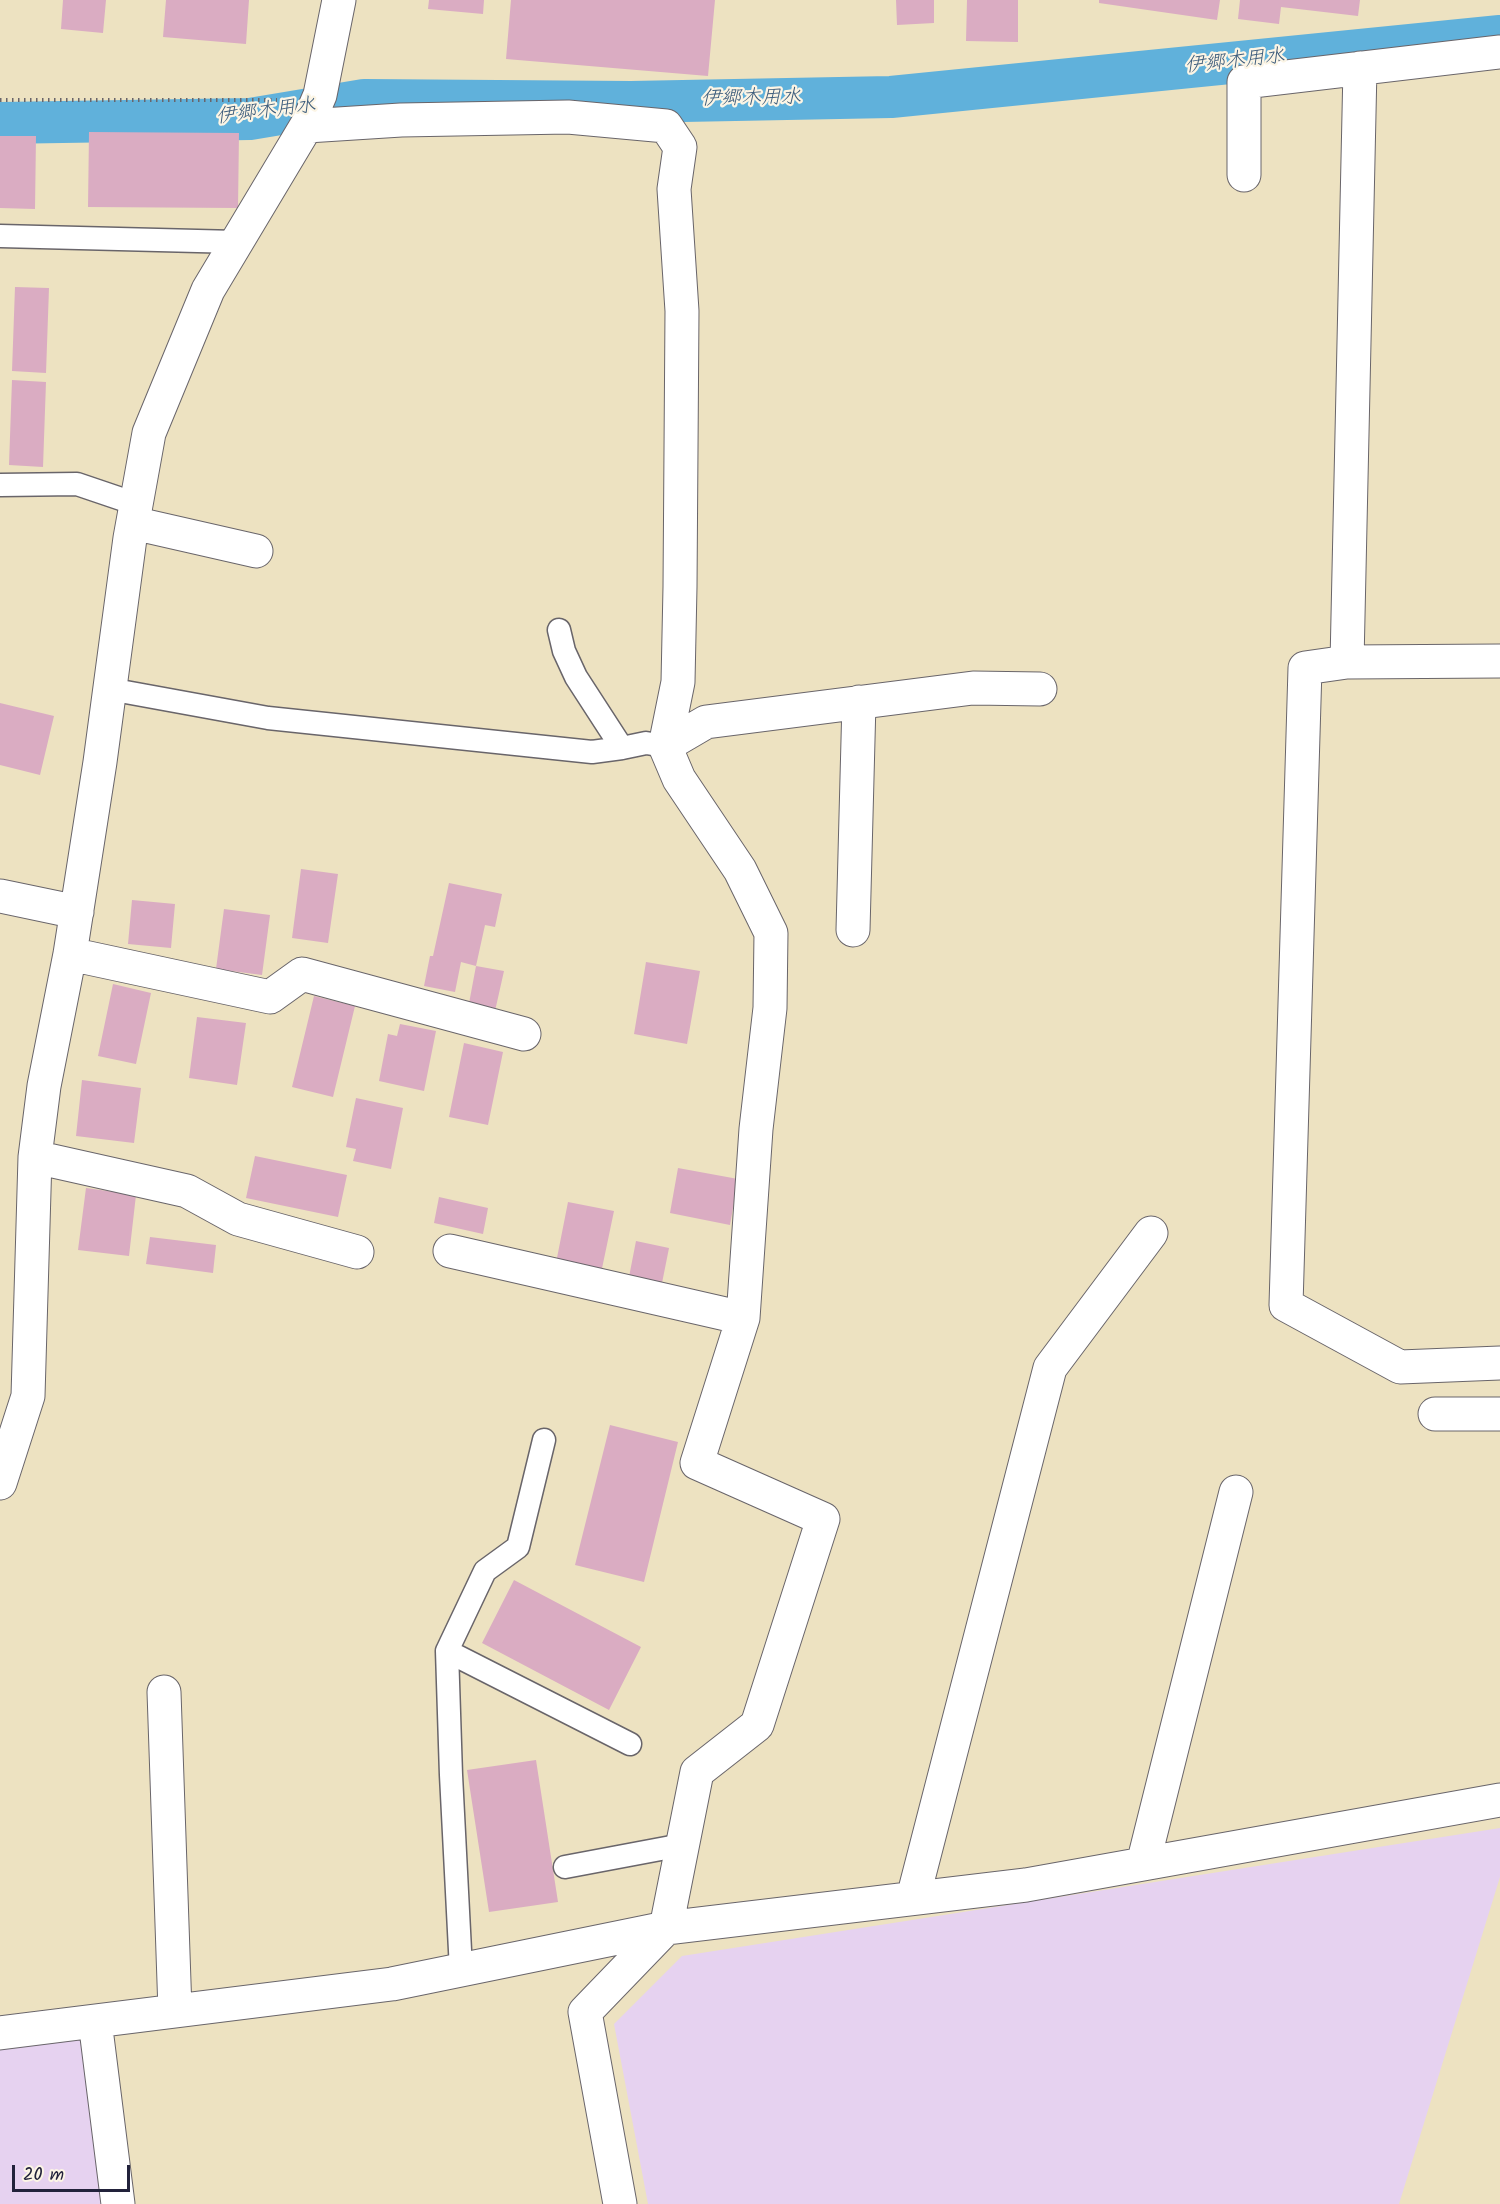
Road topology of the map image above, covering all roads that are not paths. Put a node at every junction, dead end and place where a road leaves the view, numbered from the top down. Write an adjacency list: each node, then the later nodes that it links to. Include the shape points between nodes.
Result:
1 (339, 0): 4 (street)
2 (1500, 52): 3 (street)
3 (1360, 68): 5 (street, via 1244,82); 13 (street)
4 (314, 107): 7 (street); 17 (street, via 401,120 568,117 666,126 680,147 674,189 682,311 678,682)
5 (1244, 175)
6 (0, 236): 7 (lane)
7 (237, 242): 9 (street, via 208,290 149,433)
8 (0, 485): 9 (lane, via 77,484)
9 (134, 513): 10 (street); 14 (street)
10 (256, 551)
11 (559, 630): 18 (lane, via 576,677)
12 (1500, 661): 13 (street)
13 (1347, 662): 29 (street, via 1305,668 1286,1305 1400,1367)
14 (109, 689): 18 (lane, via 279,719 592,752); 20 (street)
15 (1040, 689): 16 (street, via 973,688)
16 (859, 702): 17 (street, via 706,722); 21 (street)
17 (665, 746): 18 (lane, via 646,743); 28 (street, via 679,779 740,870 771,933 770,1008 756,1129)
18 (622, 748)
19 (0, 896): 20 (street)
20 (77, 912): 22 (street)
21 (853, 930)
22 (70, 954): 23 (street, via 270,997 302,974); 24 (street, via 44,1086)
23 (524, 1034)
24 (35, 1157): 27 (street, via 187,1191 238,1219); 33 (street, via 28,1396)
25 (1150, 1233): 42 (street, via 1050,1368)
26 (450, 1251): 28 (street)
27 (357, 1252)
28 (743, 1318): 39 (street, via 697,1463 823,1519 757,1725 697,1772)
29 (1500, 1363)
30 (1435, 1414): 31 (street)
31 (1500, 1414)
32 (544, 1440): 35 (lane, via 518,1547 485,1571)
33 (0, 1483)
34 (1236, 1492): 40 (street)
35 (447, 1651): 37 (lane); 44 (lane)
36 (164, 1692): 45 (street)
37 (630, 1744)
38 (1500, 1800): 40 (street)
39 (682, 1845): 41 (lane); 43 (street)
40 (1143, 1864): 42 (street, via 1026,1885)
41 (565, 1867)
42 (913, 1898): 43 (street)
43 (666, 1928): 44 (street); 49 (street, via 585,2012)
44 (460, 1970): 45 (street, via 392,1984)
45 (175, 2011): 46 (street)
46 (95, 2021): 47 (street); 48 (street)
47 (0, 2033)
48 (118, 2204)
49 (620, 2204)

